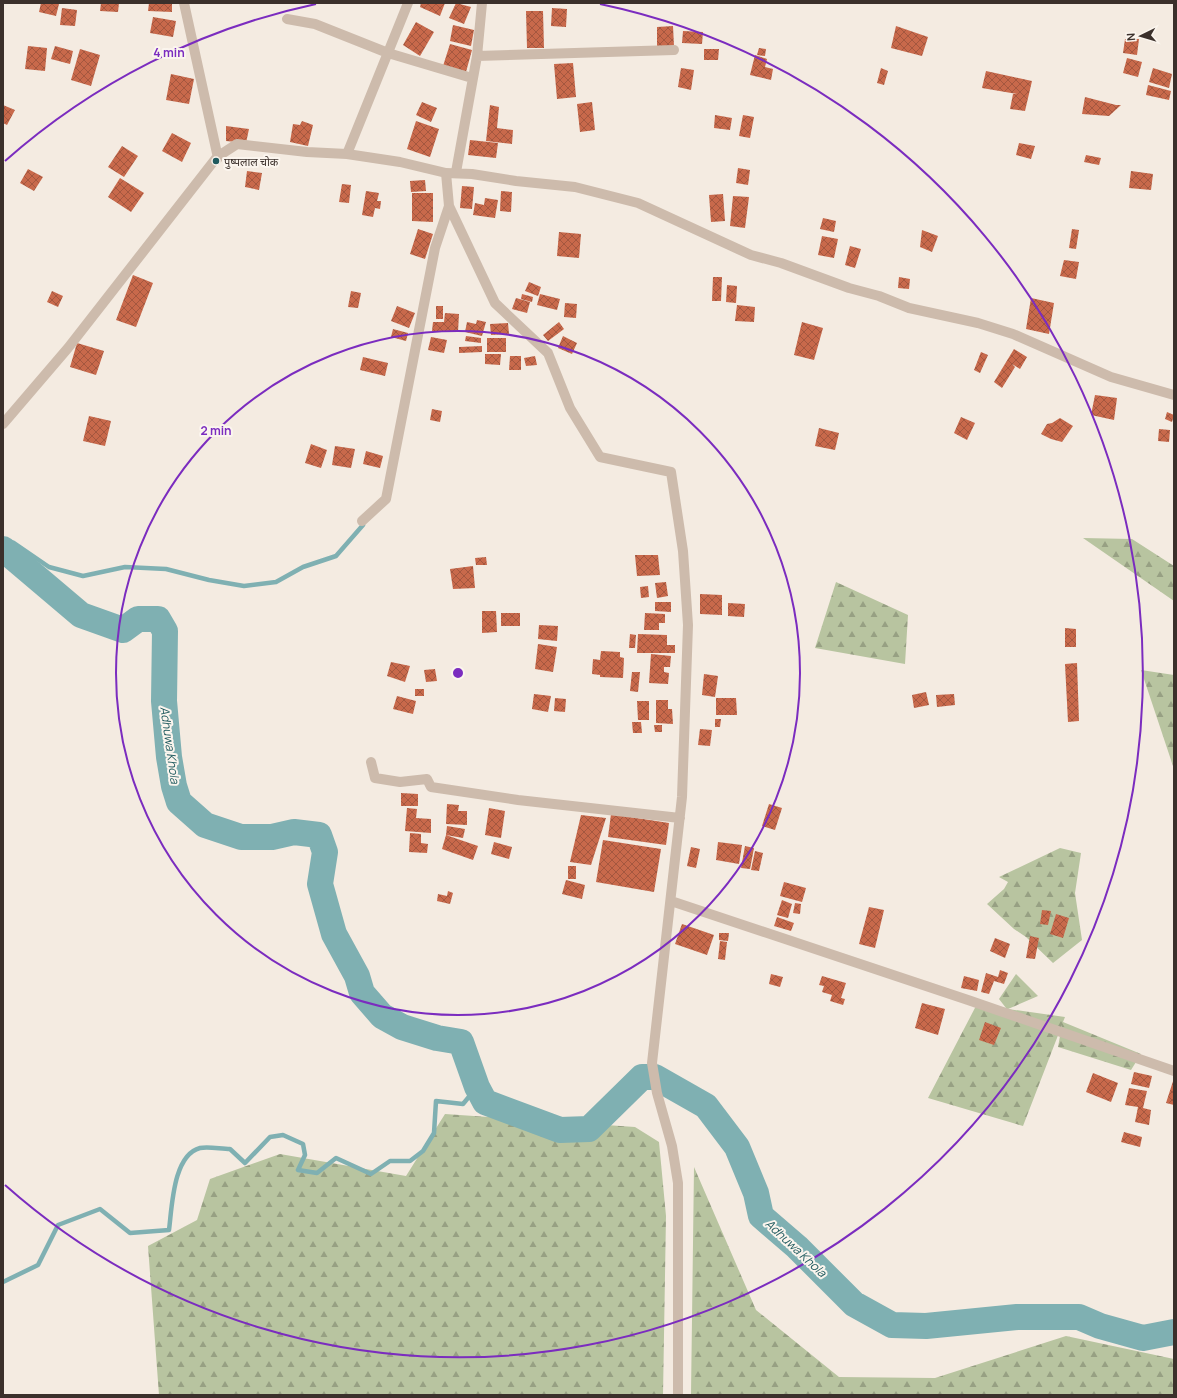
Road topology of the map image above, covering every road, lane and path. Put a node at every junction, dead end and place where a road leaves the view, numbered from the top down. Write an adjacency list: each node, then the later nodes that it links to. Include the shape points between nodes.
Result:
1 (184, 3): 10 (street)
2 (408, 3): 6 (street)
3 (482, 3): 7 (street)
4 (287, 19): 6 (street, via 315,24)
5 (674, 50): 7 (street)
6 (388, 53): 8 (street); 9 (street)
7 (477, 56): 8 (street)
8 (472, 78): 11 (street)
9 (347, 154): 10 (street, via 237,144); 11 (street)
10 (218, 158): 14 (street, via 68,348)
11 (451, 172): 12 (street); 13 (street, via 575,187 638,203 751,255 909,308 978,323 1013,334 1111,377)
12 (449, 206): 15 (street, via 435,248 386,499); 17 (street, via 495,303 548,353 570,408 600,457 671,472 683,551 688,625)
13 (1174, 394)
14 (3, 424)
15 (362, 522)
16 (371, 762): 17 (street, via 375,778 400,782 427,779 431,787 518,800)
17 (680, 818): 18 (street)
18 (672, 901): 19 (street); 20 (street, via 652,1063 678,1183)
19 (1174, 1071)
20 (678, 1395)

